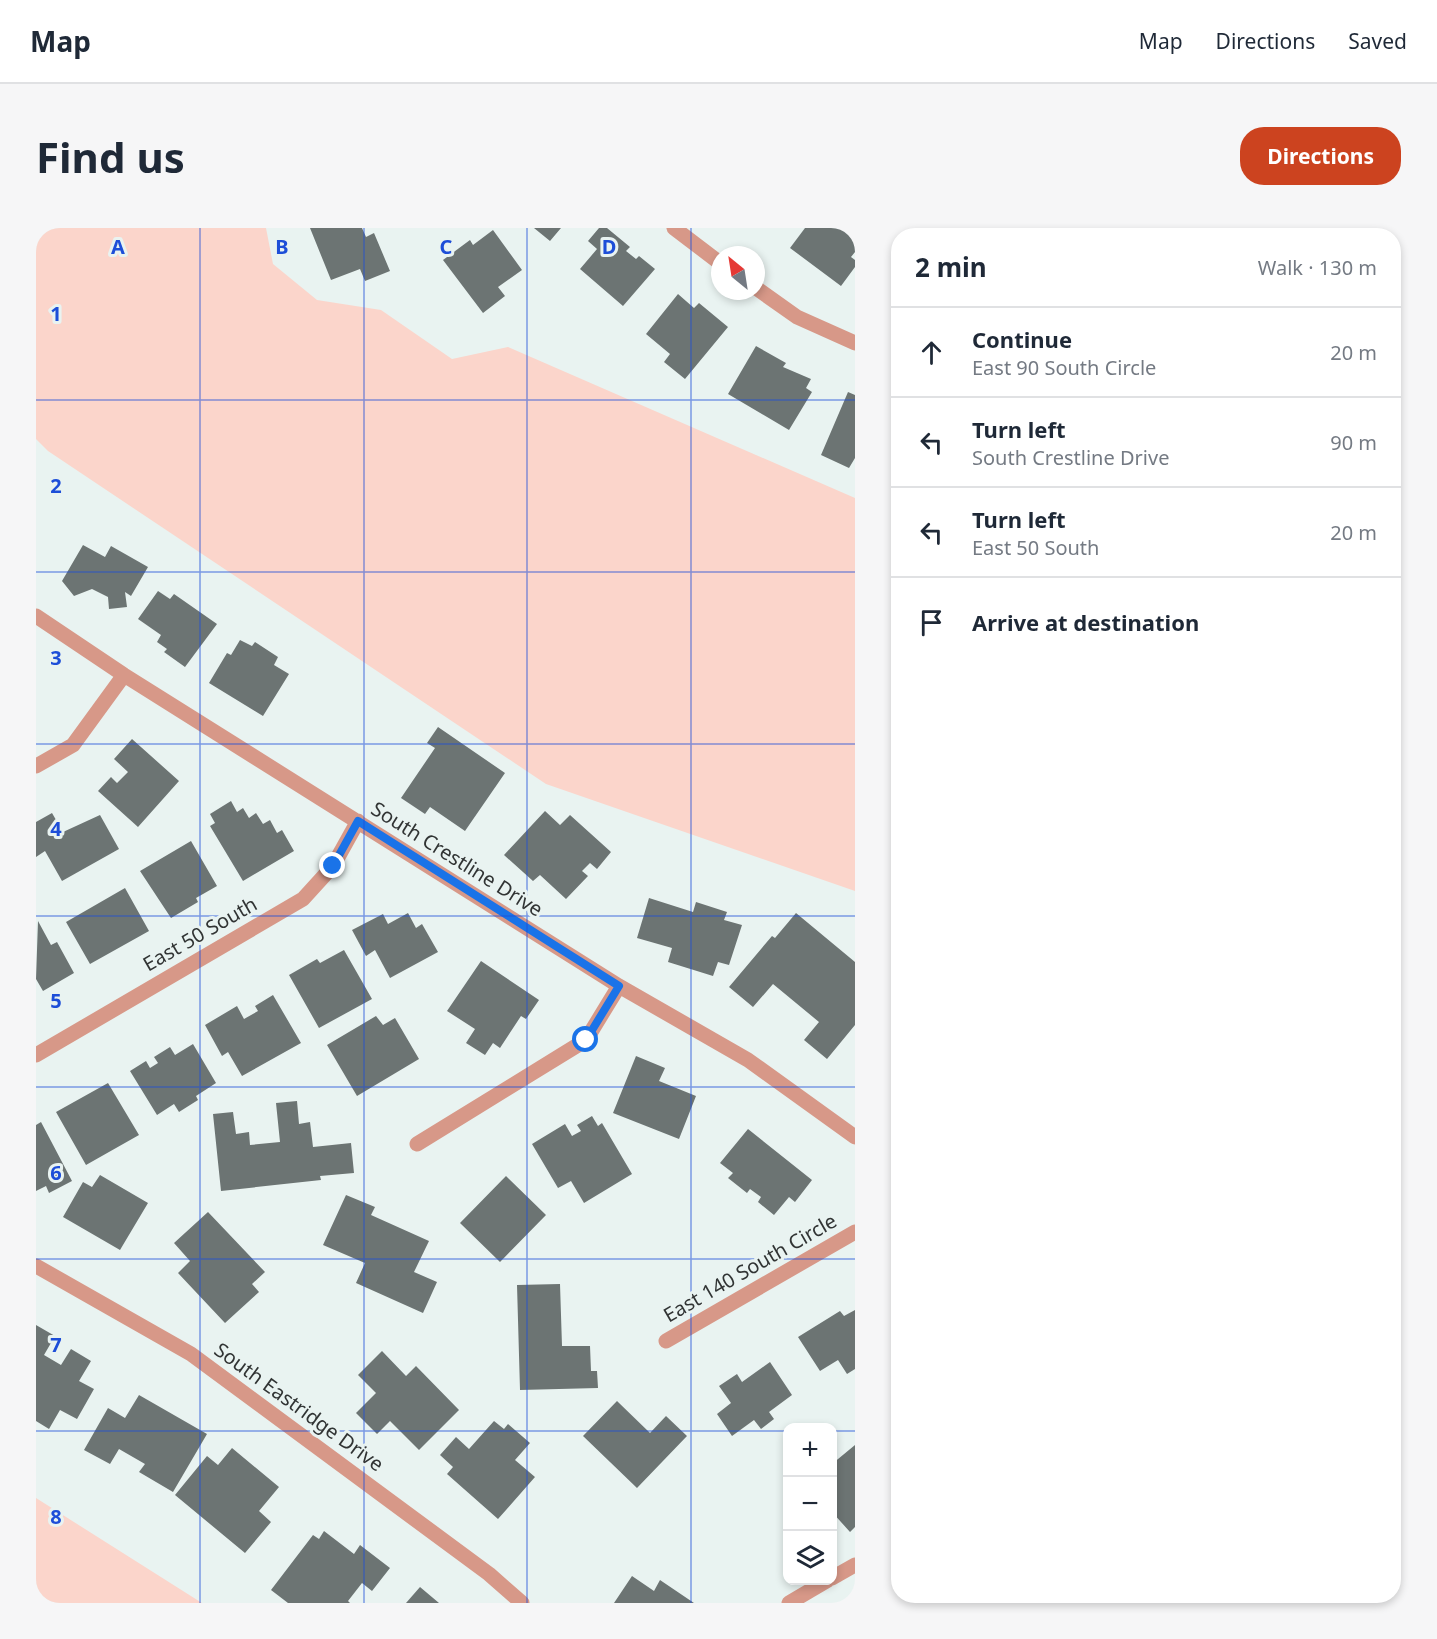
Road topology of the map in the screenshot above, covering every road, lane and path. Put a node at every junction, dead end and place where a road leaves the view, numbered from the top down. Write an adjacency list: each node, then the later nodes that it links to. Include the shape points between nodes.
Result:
1 (674, 228): 2 (street)
2 (711, 255)
3 (765, 294): 4 (street, via 797,317)
4 (855, 343)
5 (36, 616): 6 (street, South Crestline Drive)
6 (124, 675): 7 (street, via 73,745); 8 (street, South Crestline Drive)
7 (36, 766)
8 (358, 821): 9 (street, South Crestline Drive); 10 (street, East 50 South, via 333,866 303,898)
9 (619, 986): 11 (street, South Crestline Drive, via 747,1060); 12 (street, via 586,1040)
10 (36, 1055)
11 (855, 1137)
12 (417, 1144)
13 (855, 1232): 15 (street, East 140 South Circle)
14 (36, 1266): 19 (street, South Eastridge Drive, via 191,1354 489,1574)
15 (666, 1341)
16 (855, 1565): 17 (street)
17 (837, 1575)
18 (821, 1585): 20 (street)
19 (522, 1603)
20 (789, 1603)

